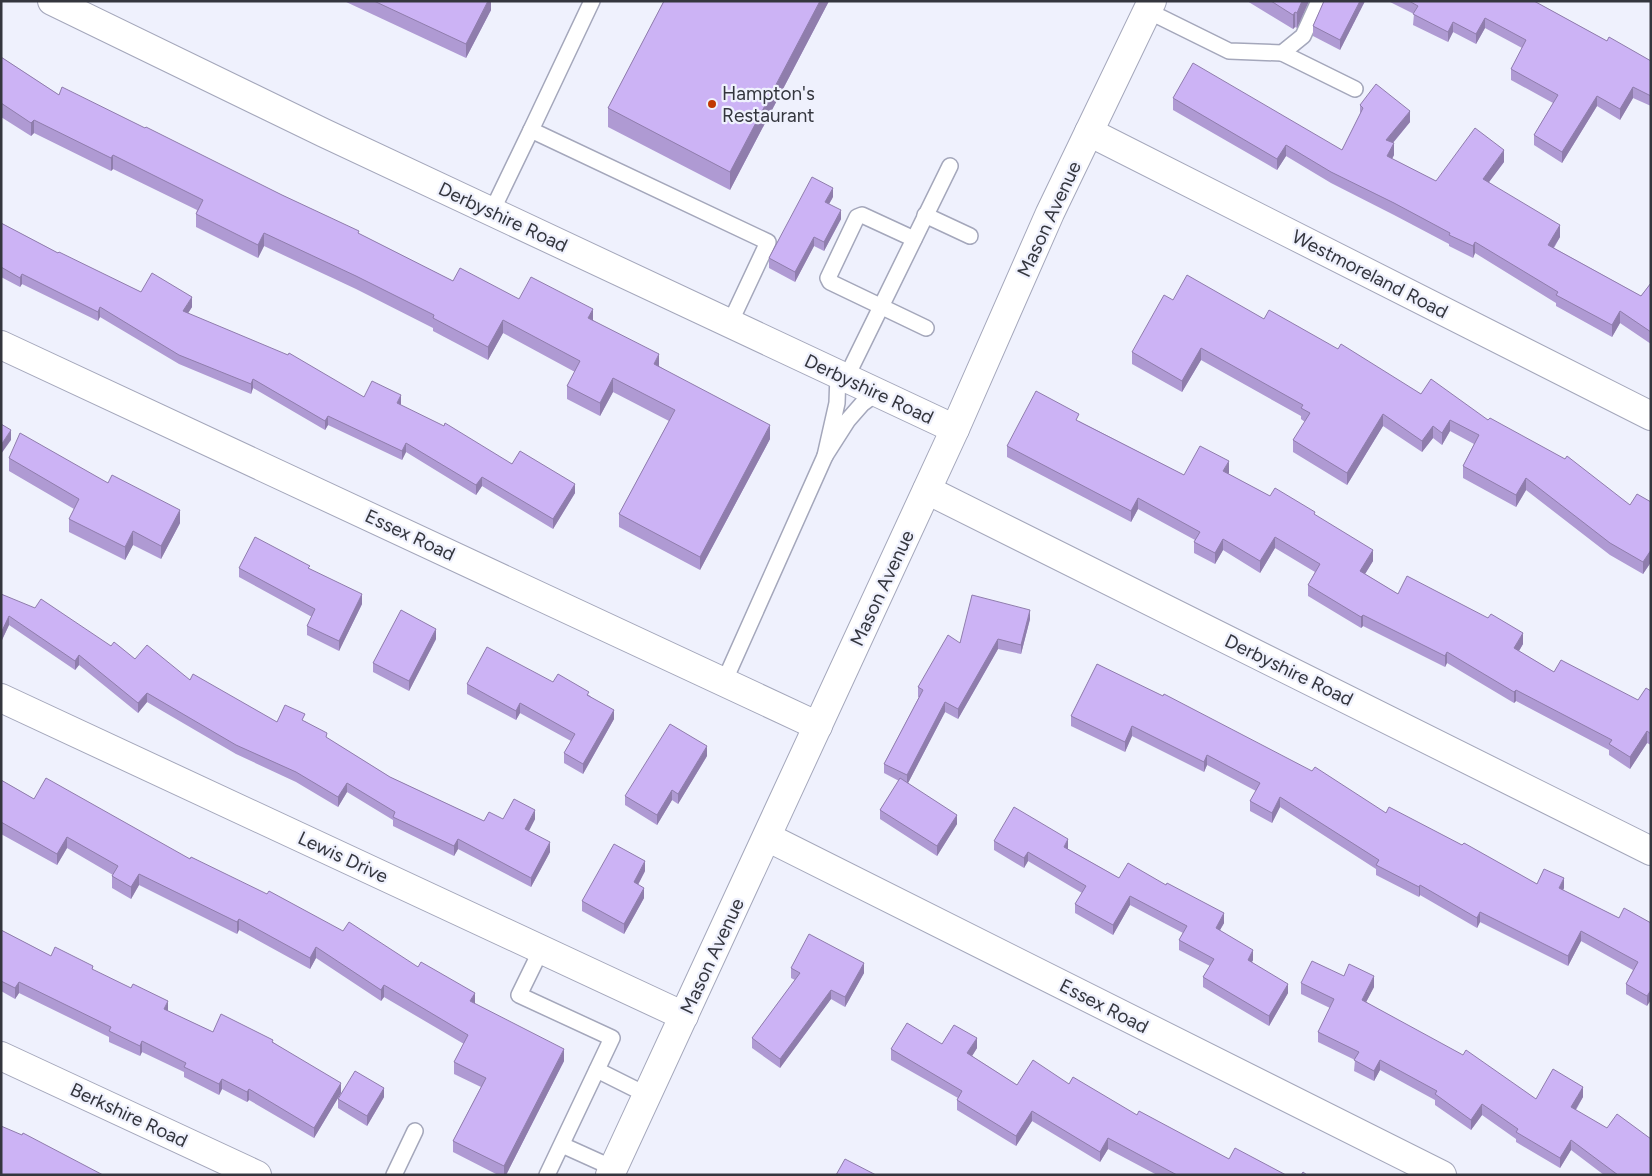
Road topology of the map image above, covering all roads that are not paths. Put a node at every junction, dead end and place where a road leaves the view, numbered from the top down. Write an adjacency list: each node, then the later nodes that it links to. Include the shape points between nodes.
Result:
1 (52, 1): 10 (street, Derbyshire Road)
2 (592, 1): 7 (lane)
3 (1320, 1): 5 (lane, via 1303,36)
4 (1150, 6): 5 (lane, via 1229,51); 8 (street, Mason Avenue)
5 (1282, 53): 6 (lane)
6 (1355, 89)
7 (530, 130): 10 (lane); 15 (lane, via 768,242)
8 (1089, 132): 20 (street, Westmoreland Road); 21 (street, Mason Avenue)
9 (950, 166): 11 (lane)
10 (492, 211): 15 (street, Derbyshire Road)
11 (926, 215): 12 (lane); 13 (lane)
12 (970, 236)
13 (914, 238): 14 (lane); 14 (lane, via 862,215 857,217 828,278 830,282)
14 (881, 306): 16 (lane); 18 (lane)
15 (730, 323): 18 (street, Derbyshire Road)
16 (926, 328)
17 (1, 344): 24 (street, Essex Road)
18 (842, 376): 19 (street, Derbyshire Road); 22 (lane)
19 (877, 393): 21 (street, Derbyshire Road); 22 (lane, via 848,420)
20 (1651, 416)
21 (955, 429): 23 (street, Mason Avenue)
22 (825, 456): 24 (lane)
23 (927, 490): 26 (street, Mason Avenue); 28 (street, Derbyshire Road)
24 (724, 682): 26 (street, Essex Road)
25 (1, 698): 29 (street, Lewis Drive)
26 (818, 726): 27 (street, Mason Avenue)
27 (767, 837): 30 (street, Mason Avenue); 40 (street, Essex Road)
28 (1651, 850)
29 (541, 950): 30 (street, Lewis Drive); 32 (lane, via 519,995 612,1038)
30 (684, 1016): 33 (street, Mason Avenue)
31 (1, 1056): 37 (street, Berkshire Road)
32 (597, 1070): 33 (lane); 35 (lane)
33 (647, 1094): 36 (street, Mason Avenue)
34 (416, 1131): 38 (lane)
35 (562, 1145): 36 (lane); 39 (lane)
36 (611, 1172)
37 (257, 1175)
38 (394, 1175)
39 (548, 1175)
40 (1442, 1175)

